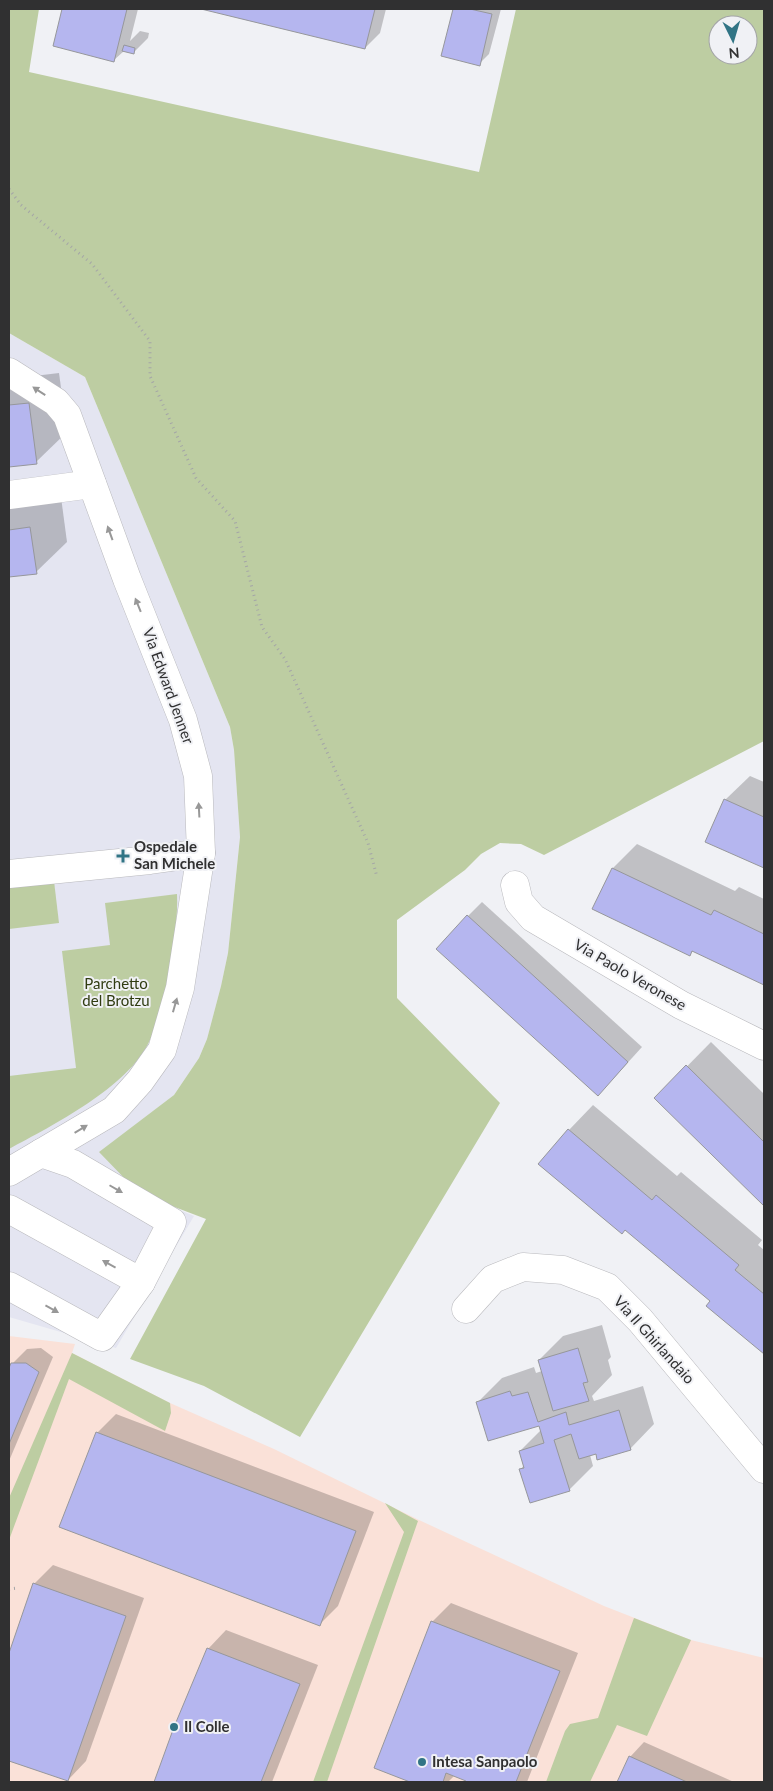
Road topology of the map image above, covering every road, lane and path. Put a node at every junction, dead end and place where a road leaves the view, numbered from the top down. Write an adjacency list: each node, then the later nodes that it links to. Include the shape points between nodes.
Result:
1 (9, 189): 7 (path, via 21,205 92,264 150,341 150,376 196,478 235,521 262,627 285,659 368,843)
2 (9, 372): 3 (street, Via Edward Jenner, one-way to 2, via 67,415 56,402)
3 (92, 484): 4 (street); 5 (street, Via Edward Jenner, one-way to 3, via 198,776 183,720)
4 (9, 495)
5 (202, 853): 6 (street); 10 (street, Via Edward Jenner, one-way to 5, via 114,1110 140,1082 162,1050 180,988)
6 (9, 874)
7 (377, 878)
8 (515, 885): 9 (street, Via Paolo Veronese, via 518,902 533,918 681,1005)
9 (764, 1046)
10 (41, 1153): 11 (street, Via Edward Jenner); 13 (street, one-way to 13, via 73,1164 172,1222)
11 (9, 1172)
12 (9, 1209): 13 (street, one-way to 12)
13 (141, 1282): 14 (street, one-way to 13, via 102,1337)
14 (9, 1286)
15 (466, 1309): 16 (street, Via Il Ghirlandaio, via 494,1280 523,1267 563,1270 607,1287 640,1320)
16 (764, 1469)
17 (18, 1588): 18 (path)
18 (9, 1589)

